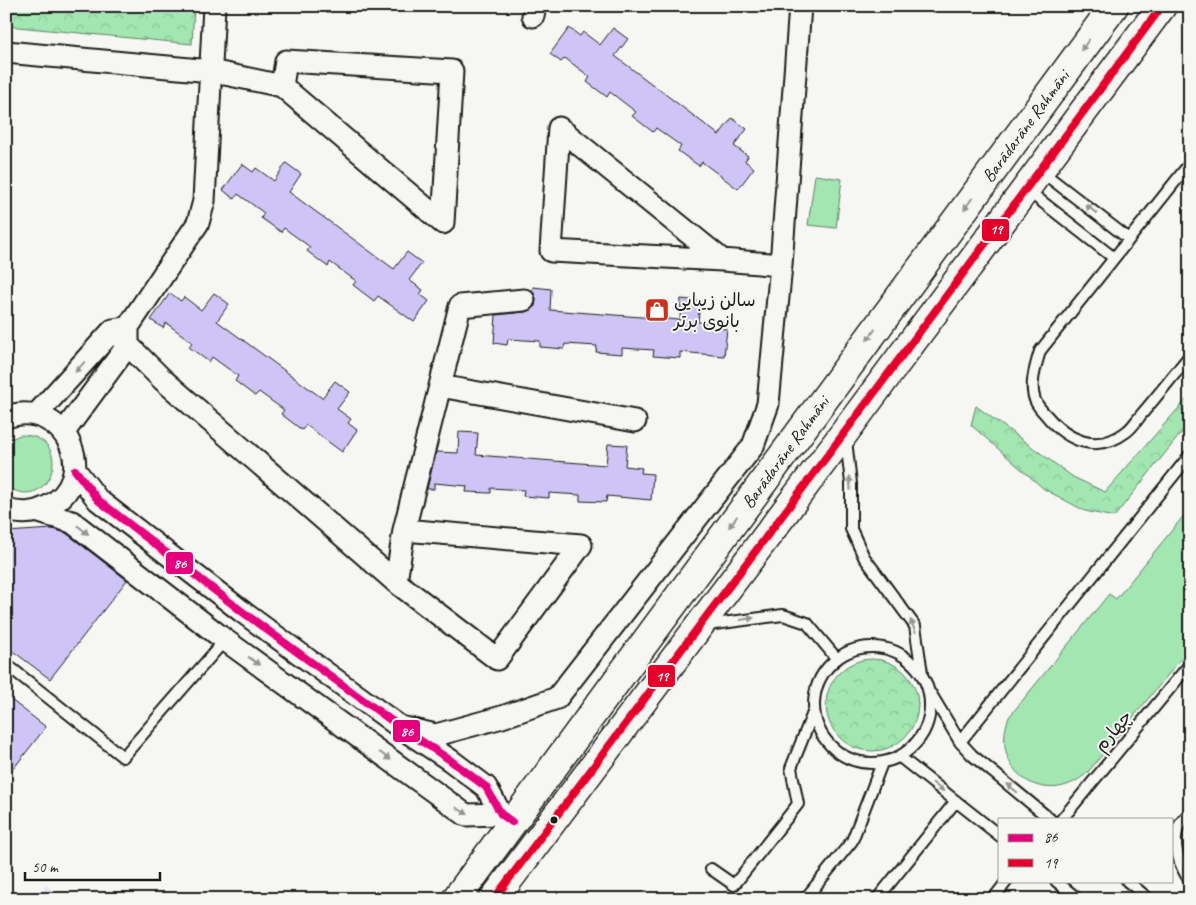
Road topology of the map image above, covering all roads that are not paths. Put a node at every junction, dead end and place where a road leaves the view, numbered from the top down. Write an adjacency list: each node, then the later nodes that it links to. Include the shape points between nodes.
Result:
1 (214, 6): 6 (street)
2 (800, 6): 13 (street)
3 (1114, 6): 45 (main road, Barādarāne Rahmāni, one-way to 45)
4 (1162, 6): 9 (main road, Barādarāne Rahmāni)
5 (6, 52): 6 (street)
6 (211, 71): 7 (street); 15 (street, via 204,201 198,223)
7 (282, 86): 7 (street, via 286,61 452,71 443,223)
8 (1190, 162): 10 (lane)
9 (1033, 180): 10 (lane, one-way to 9); 11 (lane); 22 (main road, Barādarāne Rahmāni)
10 (1129, 239): 11 (lane)
11 (1114, 258): 16 (lane, via 1040,351 1033,385 1034,400 1043,412 1063,433 1080,441 1094,444 1111,439 1126,432)
12 (722, 260): 12 (street, via 551,251 558,128 663,212); 13 (street)
13 (781, 265): 37 (street, via 768,404 753,446 557,698 436,735)
14 (524, 300): 17 (street, via 460,306)
15 (123, 334): 18 (street, one-way to 18); 21 (street); 27 (street, via 162,379)
16 (1190, 355)
17 (440, 386): 20 (street); 26 (street)
18 (36, 415): 19 (street); 21 (street, via 47,418)
19 (6, 417)
20 (635, 421)
21 (64, 432): 24 (street, via 71,444)
22 (845, 432): 29 (main road, Barādarāne Rahmāni); 34 (lane, one-way to 22, via 915,626 864,557 851,529 851,483)
23 (1190, 455): 38 (lane)
24 (75, 470): 25 (street, via 65,494 56,503); 28 (street, via 98,500)
25 (18, 513): 30 (street, one-way to 30, via 72,522)
26 (404, 530): 27 (street); 27 (street, via 582,545 497,659)
27 (396, 582)
28 (244, 613): 30 (street); 37 (street)
29 (698, 626): 31 (lane, one-way to 31, via 783,615 807,623); 55 (main road, Barādarāne Rahmāni)
30 (225, 640): 32 (lane, via 122,757); 42 (street, one-way to 42)
31 (837, 659): 34 (lane, via 854,650 873,647 892,650 909,660); 36 (lane, via 824,673 816,690)
32 (6, 664)
33 (1190, 664): 47 (lane, چهارم)
34 (922, 674): 35 (lane)
35 (929, 692): 38 (lane); 39 (lane, via 926,730)
36 (814, 710): 41 (lane, via 819,728 829,744 844,756 862,763); 49 (lane, via 791,768 798,804 734,885)
37 (400, 727): 40 (street)
38 (960, 742): 46 (lane, one-way to 38)
39 (900, 757): 41 (lane); 43 (lane, one-way to 43)
40 (450, 760): 42 (street); 45 (street, via 486,787)
41 (882, 763): 56 (lane, via 852,841)
42 (429, 787): 45 (street, one-way to 45, via 466,815)
43 (956, 801): 48 (lane); 57 (lane)
44 (1190, 812): 50 (lane, via 1178,827 1176,843)
45 (507, 818): 54 (main road, Barādarāne Rahmāni)
46 (1049, 818)
47 (1063, 818)
48 (998, 834)
49 (711, 868)
50 (1190, 881)
51 (1007, 882): 58 (lane)
52 (1057, 882): 59 (lane)
53 (1128, 882): 60 (lane)
54 (456, 899)
55 (494, 899)
56 (804, 899)
57 (877, 899)
58 (993, 899)
59 (1078, 899)
60 (1149, 899)

